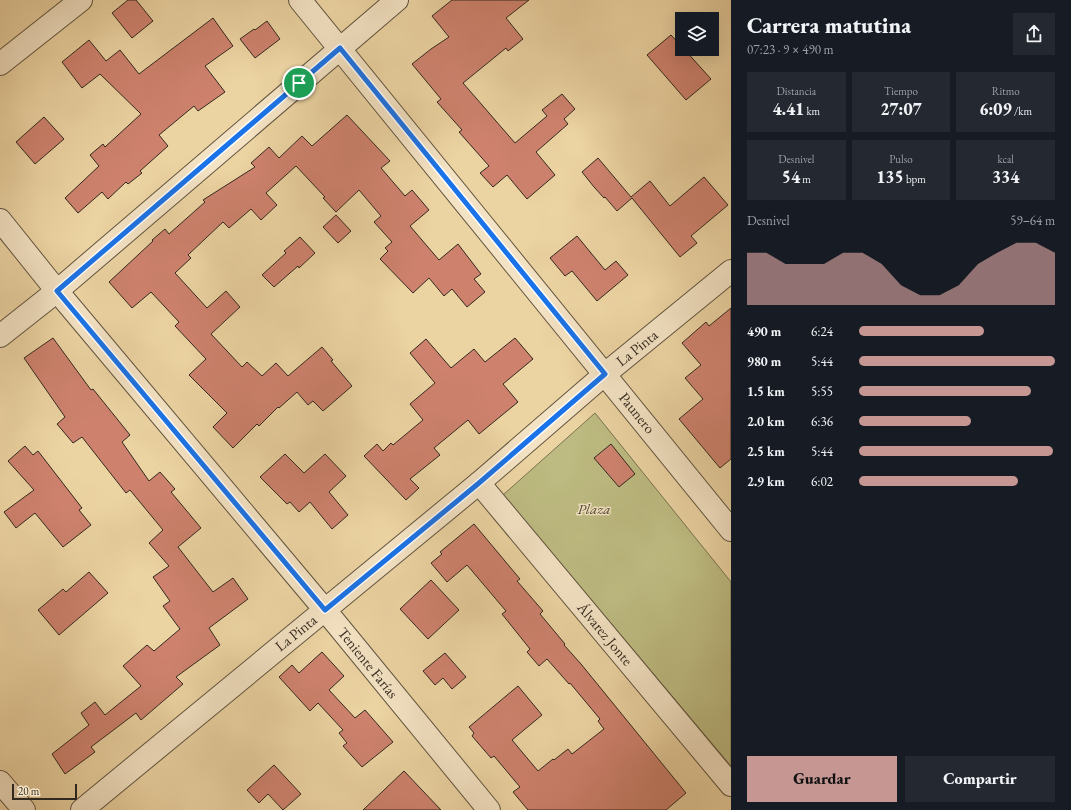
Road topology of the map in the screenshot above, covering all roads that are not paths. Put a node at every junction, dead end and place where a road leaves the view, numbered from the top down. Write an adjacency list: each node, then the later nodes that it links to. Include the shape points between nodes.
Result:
1 (80, 0): 5 (street)
2 (300, 0): 4 (street, Paunero)
3 (397, 0): 4 (street)
4 (340, 48): 8 (street); 10 (street, Paunero)
5 (0, 64)
6 (0, 220): 8 (street, Teniente Farías)
7 (731, 271): 10 (street, La Pinta)
8 (57, 291): 9 (street); 13 (street, Teniente Farías)
9 (0, 336)
10 (605, 374): 11 (street, La Pinta); 12 (street, Paunero)
11 (479, 483): 13 (street, La Pinta); 15 (street, Álvarez Jonte)
12 (731, 530)
13 (325, 610): 17 (street, La Pinta); 18 (street, Teniente Farías)
14 (0, 782): 16 (street)
15 (731, 785)
16 (24, 810)
17 (82, 810)
18 (490, 810)

